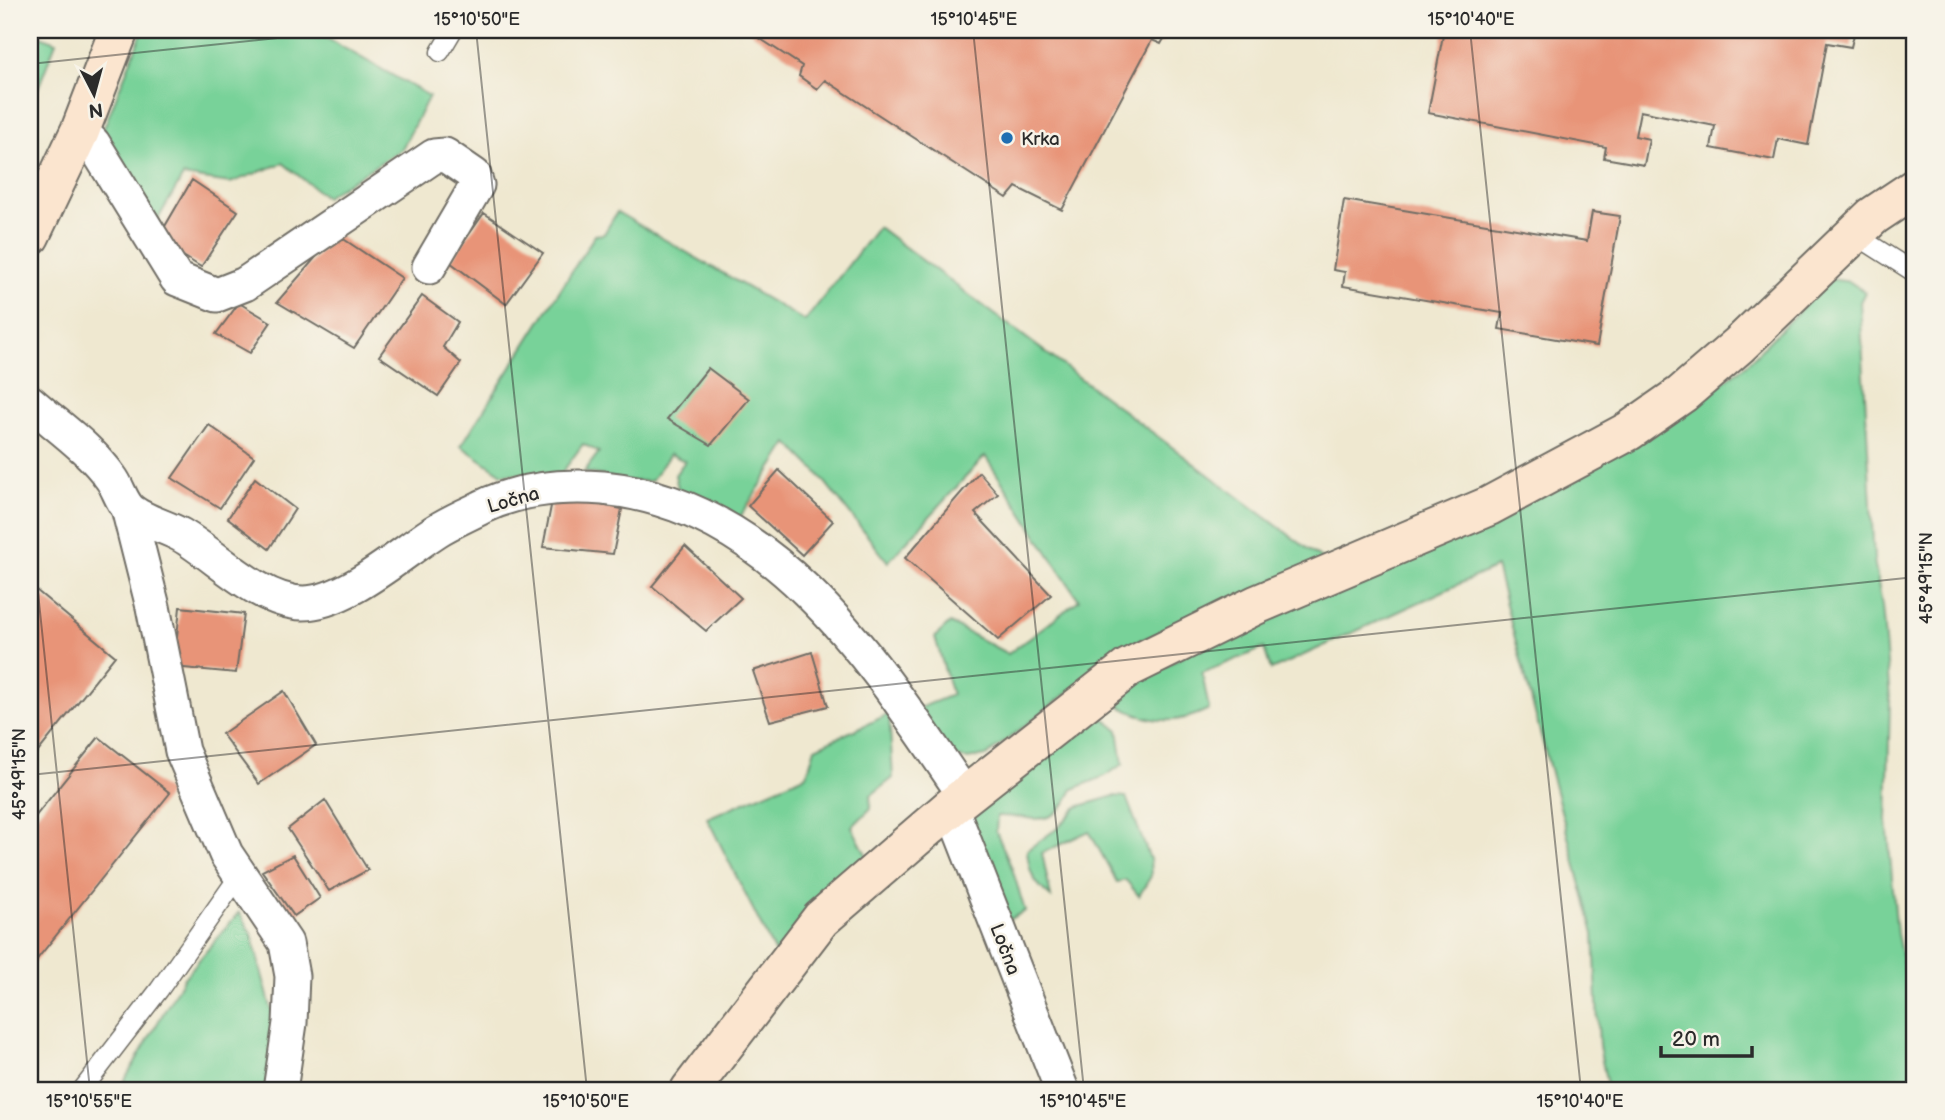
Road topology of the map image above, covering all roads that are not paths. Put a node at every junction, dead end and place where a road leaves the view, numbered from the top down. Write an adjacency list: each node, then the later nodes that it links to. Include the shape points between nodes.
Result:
1 (119, 30): 4 (street)
2 (453, 30): 3 (lane)
3 (440, 52)
4 (80, 131): 7 (street); 8 (street, via 93,143 177,279 217,295 245,284 434,156 445,155 474,175 477,185)
5 (1915, 188): 6 (street)
6 (1854, 234): 9 (lane); 12 (street, via 1739,345 1629,431 1489,506 1256,605 1128,668)
7 (30, 236)
8 (429, 267)
9 (1915, 273)
10 (30, 402): 11 (street, Ločna, via 102,468)
11 (128, 508): 12 (street, Ločna, via 183,536 247,581 302,603 347,591 439,529 498,499 583,487 622,490 671,502 725,527 802,585 871,660); 13 (street, via 182,751)
12 (958, 801): 16 (street, via 821,919); 17 (street, Ločna)
13 (239, 876): 14 (lane); 15 (street, via 286,943 292,976)
14 (82, 1090)
15 (280, 1090)
16 (690, 1090)
17 (1062, 1090)

